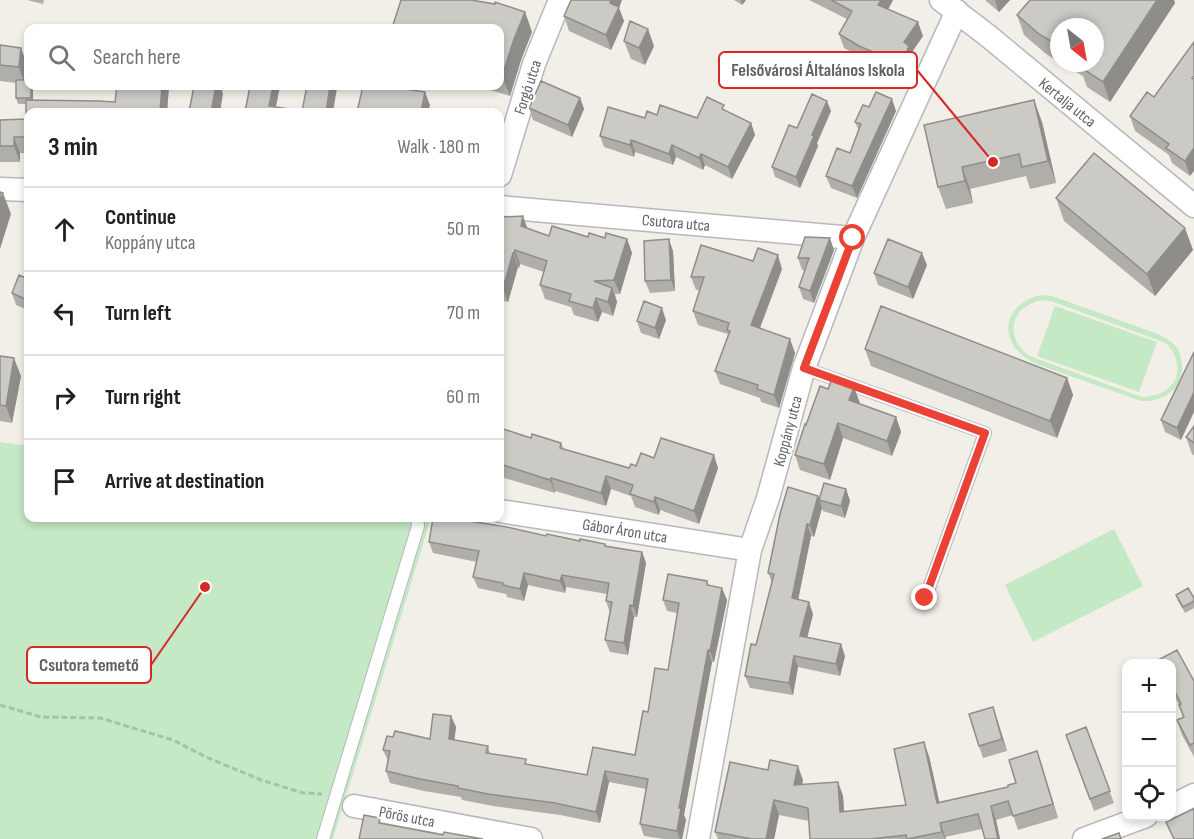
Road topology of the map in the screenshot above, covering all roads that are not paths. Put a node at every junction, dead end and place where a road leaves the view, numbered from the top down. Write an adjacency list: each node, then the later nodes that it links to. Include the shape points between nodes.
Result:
1 (560, 0): 3 (street, Forgó utca, via 534,64)
2 (949, 5): 6 (street, Kertalja utca); 8 (street, Koppány utca)
3 (504, 162)
4 (0, 189): 5 (street)
5 (24, 190)
6 (1194, 206)
7 (504, 207): 8 (street, Csutora utca)
8 (853, 238): 9 (street, Koppány utca)
9 (804, 368): 12 (street, Koppány utca); 13 (lane, via 985,433)
10 (504, 512): 12 (street, Gábor Áron utca)
11 (418, 522): 15 (lane)
12 (750, 550): 20 (street, Koppány utca)
13 (925, 598)
14 (1194, 795): 16 (street)
15 (345, 800): 18 (lane); 19 (street, Pörös utca)
16 (1176, 804)
17 (1133, 821): 21 (street)
18 (322, 839)
19 (531, 839)
20 (698, 839)
21 (1084, 839)

